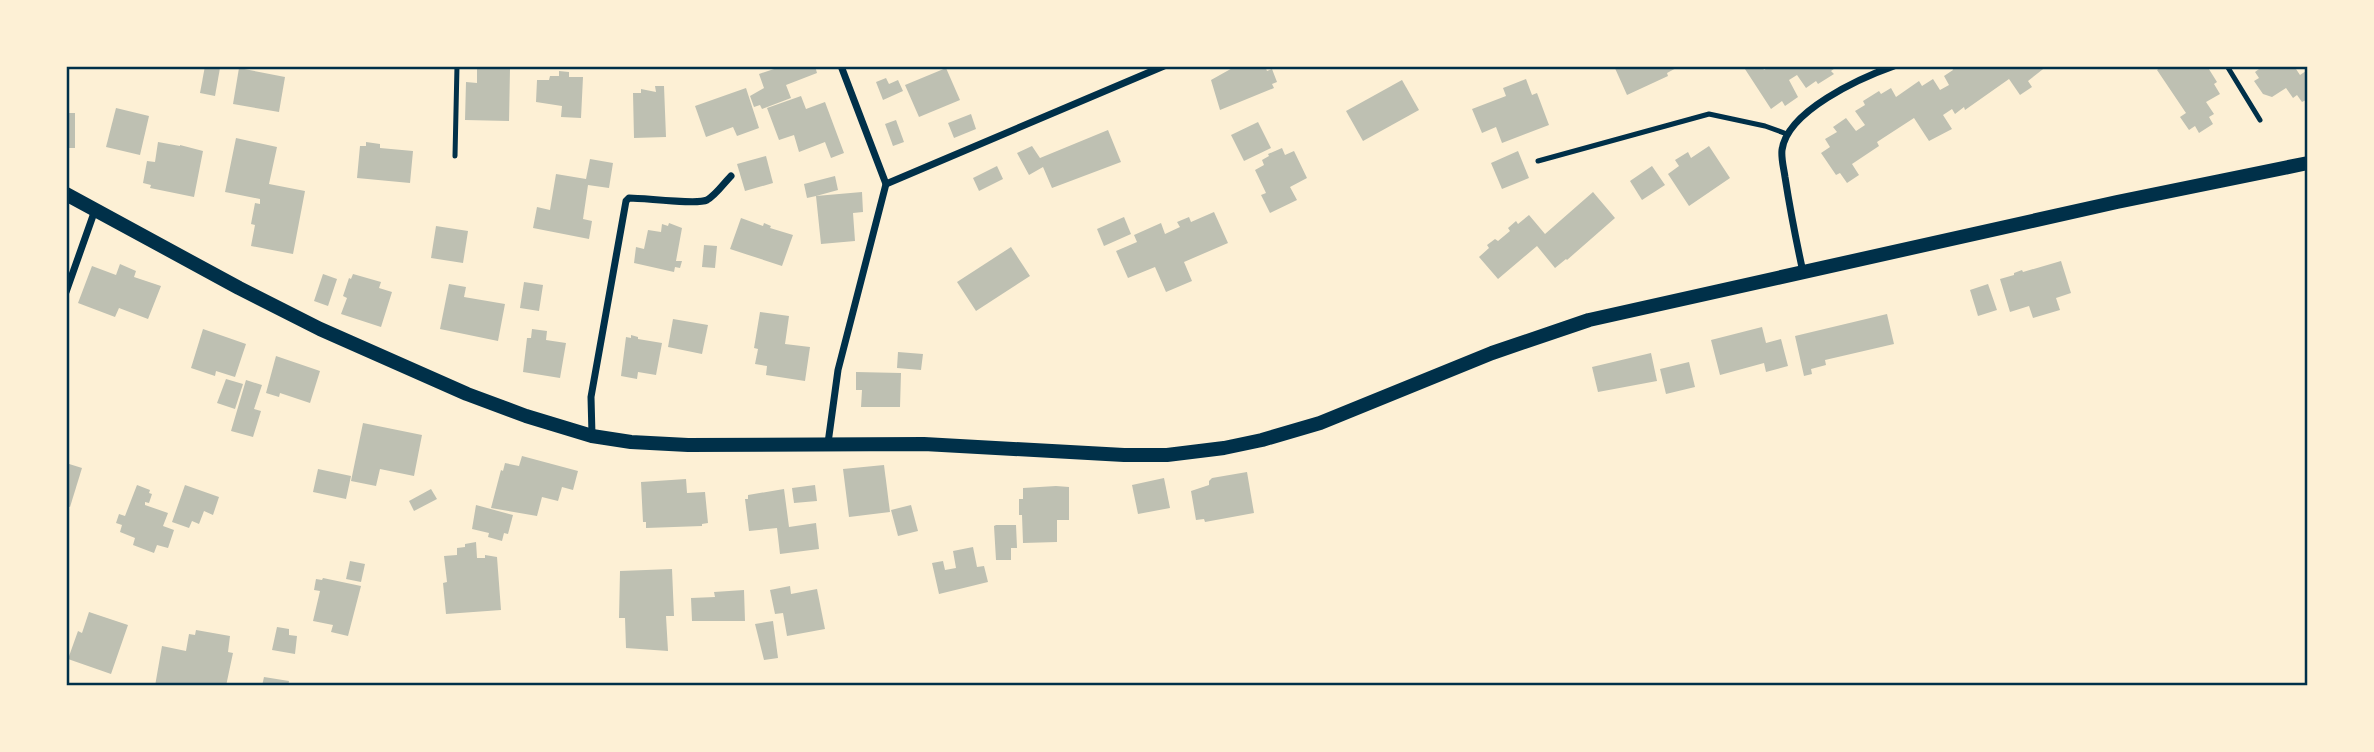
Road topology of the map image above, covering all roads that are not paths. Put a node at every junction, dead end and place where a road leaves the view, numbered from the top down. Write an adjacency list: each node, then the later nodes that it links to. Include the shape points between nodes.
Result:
1 (457, 66): 8 (lane)
2 (841, 66): 12 (street)
3 (1164, 66): 12 (street)
4 (1894, 66): 7 (street, via 1819,104)
5 (2227, 66): 6 (lane)
6 (2260, 120)
7 (1787, 134): 9 (lane, via 1709,114); 15 (street, via 1782,152)
8 (455, 156)
9 (1538, 160)
10 (2308, 163): 15 (main road)
11 (731, 176): 17 (street, via 698,203 656,198 626,201 591,397)
12 (886, 184): 18 (street, via 838,370)
13 (66, 194): 14 (main road)
14 (95, 210): 16 (street); 17 (main road, via 320,329 467,394)
15 (1804, 273): 18 (main road, via 1589,320 1503,349 1320,423 1224,448 1124,455)
16 (66, 292)
17 (592, 436): 18 (main road, via 688,445)
18 (828, 443)

